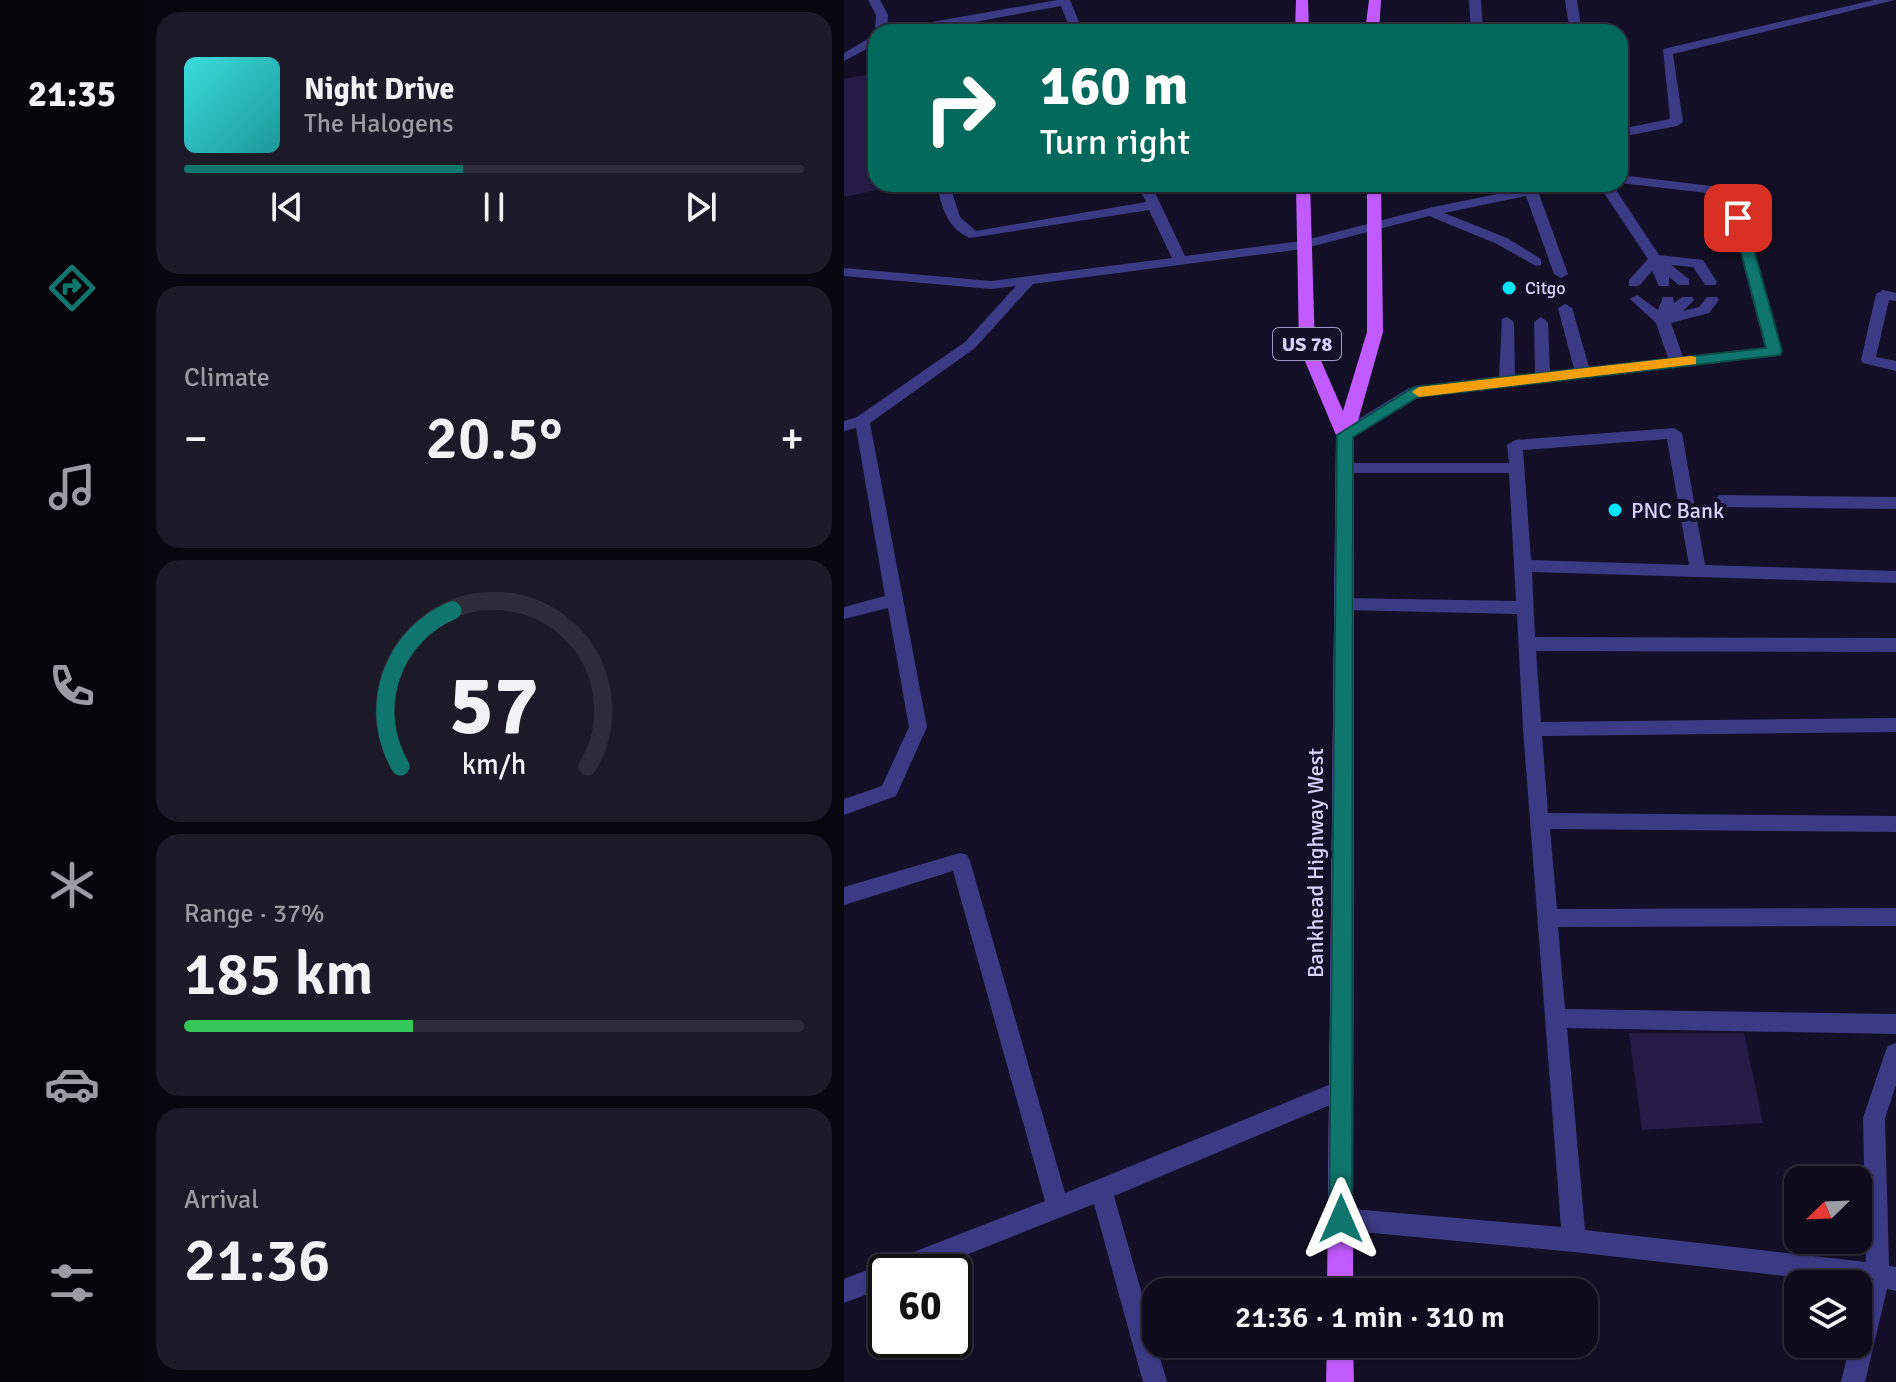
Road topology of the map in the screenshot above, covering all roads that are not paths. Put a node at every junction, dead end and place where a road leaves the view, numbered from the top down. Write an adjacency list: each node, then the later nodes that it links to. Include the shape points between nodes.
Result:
1 (874, 0): 8 (lane)
2 (1302, 0): 11 (main road)
3 (1375, 0): 12 (main road)
4 (1475, 0): 13 (lane)
5 (1571, 0): 14 (lane)
6 (1889, 0): 17 (lane, via 1667,52 1677,122)
7 (1064, 1): 9 (lane); 10 (lane)
8 (881, 24)
9 (942, 24)
10 (1074, 24)
11 (1302, 24)
12 (1373, 24)
13 (1476, 24)
14 (1575, 24)
15 (868, 45): 16 (lane)
16 (844, 57)
17 (1628, 131)
18 (1628, 180): 51 (lane, via 1731,192 1775,351)
19 (945, 192): 26 (lane, via 956,222 975,235)
20 (1148, 192): 26 (lane)
21 (1303, 192): 30 (main road, Bankhead Highway West / US 78)
22 (1374, 192): 28 (main road, Bankhead Highway West / US 78)
23 (1526, 192): 27 (lane)
24 (1531, 192): 36 (lane)
25 (1610, 192): 32 (lane)
26 (1154, 205): 31 (lane)
27 (1429, 212): 28 (lane); 29 (lane)
28 (1375, 228): 30 (lane); 58 (main road, Bankhead Highway West / US 78, via 1375,332)
29 (1504, 242): 33 (lane); 34 (lane)
30 (1302, 245): 31 (lane); 58 (main road, Bankhead Highway West / US 78, via 1307,347)
31 (1179, 258): 37 (lane)
32 (1655, 259): 38 (lane); 39 (lane, via 1698,263); 40 (lane); 41 (lane)
33 (1536, 262)
34 (1503, 263)
35 (844, 272): 37 (lane, via 991,285)
36 (1561, 274)
37 (1030, 279): 56 (lane, via 970,345)
38 (1684, 282)
39 (1710, 282)
40 (1634, 283)
41 (1664, 283)
42 (1896, 297): 52 (lane, via 1883,294 1868,360)
43 (1637, 299): 48 (lane)
44 (1668, 300): 48 (lane)
45 (1687, 300): 48 (lane)
46 (1712, 300): 48 (lane, via 1704,310)
47 (1565, 308): 53 (lane)
48 (1663, 321): 51 (lane)
49 (1507, 322): 55 (lane)
50 (1541, 322): 54 (lane)
51 (1677, 362): 53 (lane)
52 (1896, 366)
53 (1583, 373): 54 (lane)
54 (1543, 377): 55 (lane)
55 (1507, 381): 58 (lane, via 1414,392)
56 (862, 421): 57 (lane); 66 (lane)
57 (844, 426)
58 (1345, 435): 59 (main road, Bankhead Highway West / US 78)
59 (1345, 468): 60 (lane); 67 (main road, Bankhead Highway West / US 78)
60 (1517, 468): 63 (lane); 64 (lane, via 1515,445 1674,433)
61 (1720, 501): 62 (lane)
62 (1896, 503)
63 (1523, 566): 64 (lane); 68 (lane)
64 (1698, 571): 65 (lane)
65 (1896, 577)
66 (895, 600): 69 (lane); 74 (lane, via 918,727 889,791)
67 (1344, 604): 68 (lane); 83 (main road, Bankhead Highway West / US 78)
68 (1525, 608): 70 (lane)
69 (844, 613)
70 (1528, 644): 71 (lane); 73 (lane)
71 (1896, 645)
72 (1896, 725): 73 (lane)
73 (1532, 729): 75 (lane)
74 (844, 807)
75 (1540, 821): 76 (lane); 79 (lane)
76 (1896, 824)
77 (844, 896): 85 (lane, via 960,861)
78 (1896, 917): 79 (lane)
79 (1549, 918): 80 (lane)
80 (1557, 1018): 81 (lane); 87 (lane)
81 (1896, 1024)
82 (1896, 1053): 89 (lane, via 1874,1118)
83 (1341, 1090): 84 (lane); 86 (main road, Bankhead Highway West / US 78)
84 (1101, 1190): 85 (lane); 94 (lane)
85 (1058, 1207): 88 (lane)
86 (1341, 1219): 87 (lane); 90 (main road, Bankhead Highway West / US 78)
87 (1574, 1240): 89 (lane)
88 (939, 1254)
89 (1887, 1277): 96 (lane)
90 (1340, 1278)
91 (868, 1282): 92 (lane)
92 (844, 1291)
93 (1340, 1358): 95 (main road)
94 (1155, 1382)
95 (1340, 1382)
96 (1853, 1382)

